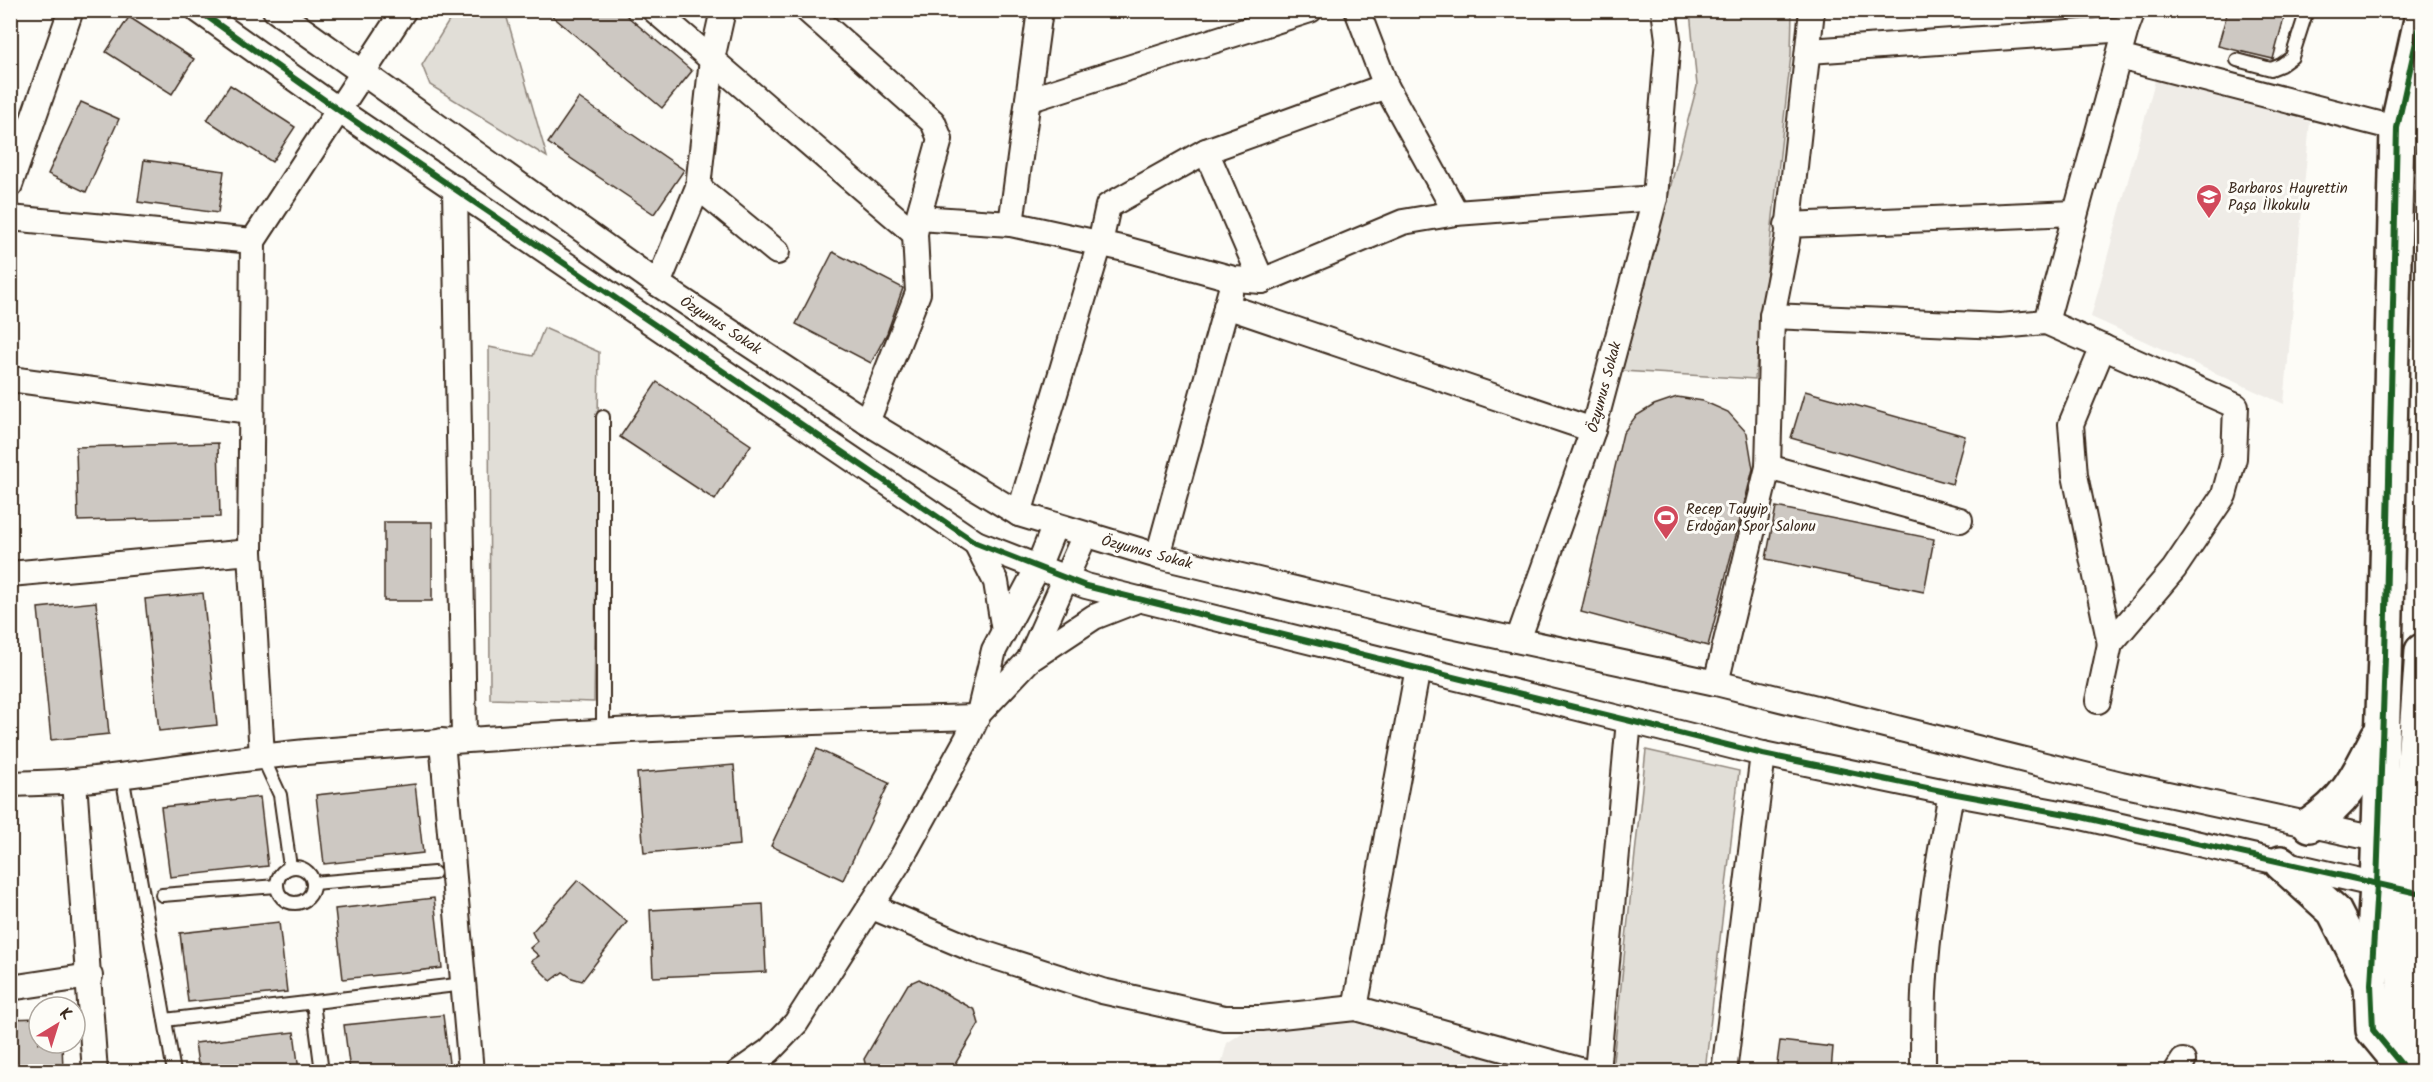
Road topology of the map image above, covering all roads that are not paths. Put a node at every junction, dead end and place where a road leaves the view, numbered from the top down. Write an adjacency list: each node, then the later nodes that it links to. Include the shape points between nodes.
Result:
1 (72, 10): 26 (street)
2 (198, 10): 23 (street)
3 (275, 10): 20 (street, Özyunus Sokak)
4 (404, 10): 20 (street)
5 (654, 10): 18 (street)
6 (723, 10): 18 (street)
7 (807, 10): 35 (street, via 933,122 940,139)
8 (1040, 10): 22 (street)
9 (1310, 10): 22 (street)
10 (1357, 10): 21 (street)
11 (1664, 10): 29 (street, Özyunus Sokak, via 1668,39)
12 (1812, 10): 16 (street)
13 (2307, 10): 19 (lane, via 2287,62 2271,69)
14 (2422, 15): 24 (street)
15 (2130, 20): 16 (street); 17 (street)
16 (1809, 51): 34 (street)
17 (2119, 57): 24 (street); 31 (street)
18 (711, 59): 27 (street); 35 (street)
19 (2237, 60)
20 (365, 73): 23 (street); 41 (street, Özyunus Sokak)
21 (1386, 86): 25 (street); 30 (street)
22 (1028, 100): 33 (street)
23 (340, 111): 28 (street); 36 (street)
24 (2410, 131): 73 (street)
25 (1206, 151): 37 (street, via 1108,206); 40 (street)
26 (10, 184)
27 (698, 187): 38 (street); 41 (street)
28 (455, 188): 56 (street); 75 (street)
29 (1654, 198): 30 (street); 50 (street, Özyunus Sokak)
30 (1456, 213): 40 (street, via 1403,222)
31 (2075, 213): 34 (street); 44 (street)
32 (10, 218): 36 (street)
33 (1011, 224): 35 (street); 37 (street)
34 (1787, 225): 43 (street)
35 (916, 226): 49 (street, via 918,293)
36 (253, 240): 47 (street)
37 (1100, 243): 39 (street); 52 (street)
38 (777, 252)
39 (1234, 279): 40 (street); 42 (street)
40 (1262, 281)
41 (658, 284): 49 (street, Özyunus Sokak)
42 (1226, 306): 50 (street); 58 (street)
43 (1772, 316): 44 (street, via 2000,326); 51 (street)
44 (2046, 322): 45 (street)
45 (2103, 346): 65 (street, via 2071,424 2075,475); 65 (street, via 2236,406 2234,458 2224,495 2174,569)
46 (10, 379): 47 (street)
47 (250, 411): 57 (street)
48 (603, 417): 74 (lane)
49 (867, 422): 52 (street, Özyunus Sokak)
50 (1593, 430): 64 (street, Özyunus Sokak)
51 (1768, 467): 53 (street); 69 (street)
52 (1019, 514): 54 (street, Özyunus Sokak)
53 (1960, 520)
54 (1055, 525): 55 (street, Özyunus Sokak); 59 (street)
55 (1086, 535): 58 (street, Özyunus Sokak); 61 (street)
56 (976, 543): 59 (street); 63 (street, via 996,582)
57 (250, 552): 60 (street); 77 (street)
58 (1158, 556): 64 (street, Özyunus Sokak)
59 (1038, 567): 61 (street); 63 (street)
60 (10, 574)
61 (1066, 578): 62 (street); 67 (street)
62 (1140, 599): 67 (street, via 1094,617); 68 (street)
63 (1004, 631): 71 (street, via 994,650)
64 (1518, 640): 69 (street)
65 (2110, 644): 70 (street)
66 (2422, 651): 83 (street)
67 (1029, 660): 71 (street)
68 (1418, 668): 72 (street); 97 (street)
69 (1716, 683): 82 (street, via 2121,784)
70 (2098, 701)
71 (978, 715): 74 (street, via 784,721); 91 (street, via 902,857)
72 (1629, 720): 76 (street); 107 (street)
73 (2383, 727): 82 (street, via 2354,784 2332,810); 83 (street)
74 (603, 733): 75 (street)
75 (453, 740): 77 (street); 93 (street)
76 (1763, 754): 81 (street); 108 (street)
77 (262, 756): 78 (street); 85 (lane, via 280,795)
78 (122, 775): 79 (street); 99 (lane)
79 (74, 781): 80 (street); 92 (street)
80 (10, 784)
81 (1951, 793): 84 (street, via 2077,816); 109 (street, via 1930,921)
82 (2310, 825): 83 (street)
83 (2403, 844): 89 (street)
84 (2281, 863): 89 (street); 94 (street, via 2334,911)
85 (290, 867): 87 (lane, via 303,868); 88 (lane, via 280,875)
86 (434, 873): 87 (lane)
87 (313, 884): 88 (lane, via 310,895 300,903 282,898)
88 (277, 886): 90 (lane)
89 (2402, 890): 94 (street); 100 (street)
90 (162, 895)
91 (870, 906): 97 (street, via 977,951 1102,992 1224,1017 1262,1018); 101 (street, via 796,1023)
92 (90, 976): 95 (street); 102 (street)
93 (464, 984): 96 (lane); 105 (street)
94 (2371, 984): 100 (street, via 2373,1030)
95 (10, 988)
96 (313, 1004): 99 (lane); 104 (lane)
97 (1355, 1008): 106 (street)
98 (2422, 1016): 100 (street)
99 (165, 1020): 103 (lane)
100 (2401, 1062)
101 (755, 1067)
102 (95, 1071)
103 (174, 1071)
104 (322, 1071)
105 (471, 1071)
106 (1587, 1071)
107 (1597, 1071)
108 (1725, 1071)
109 (1923, 1071)

